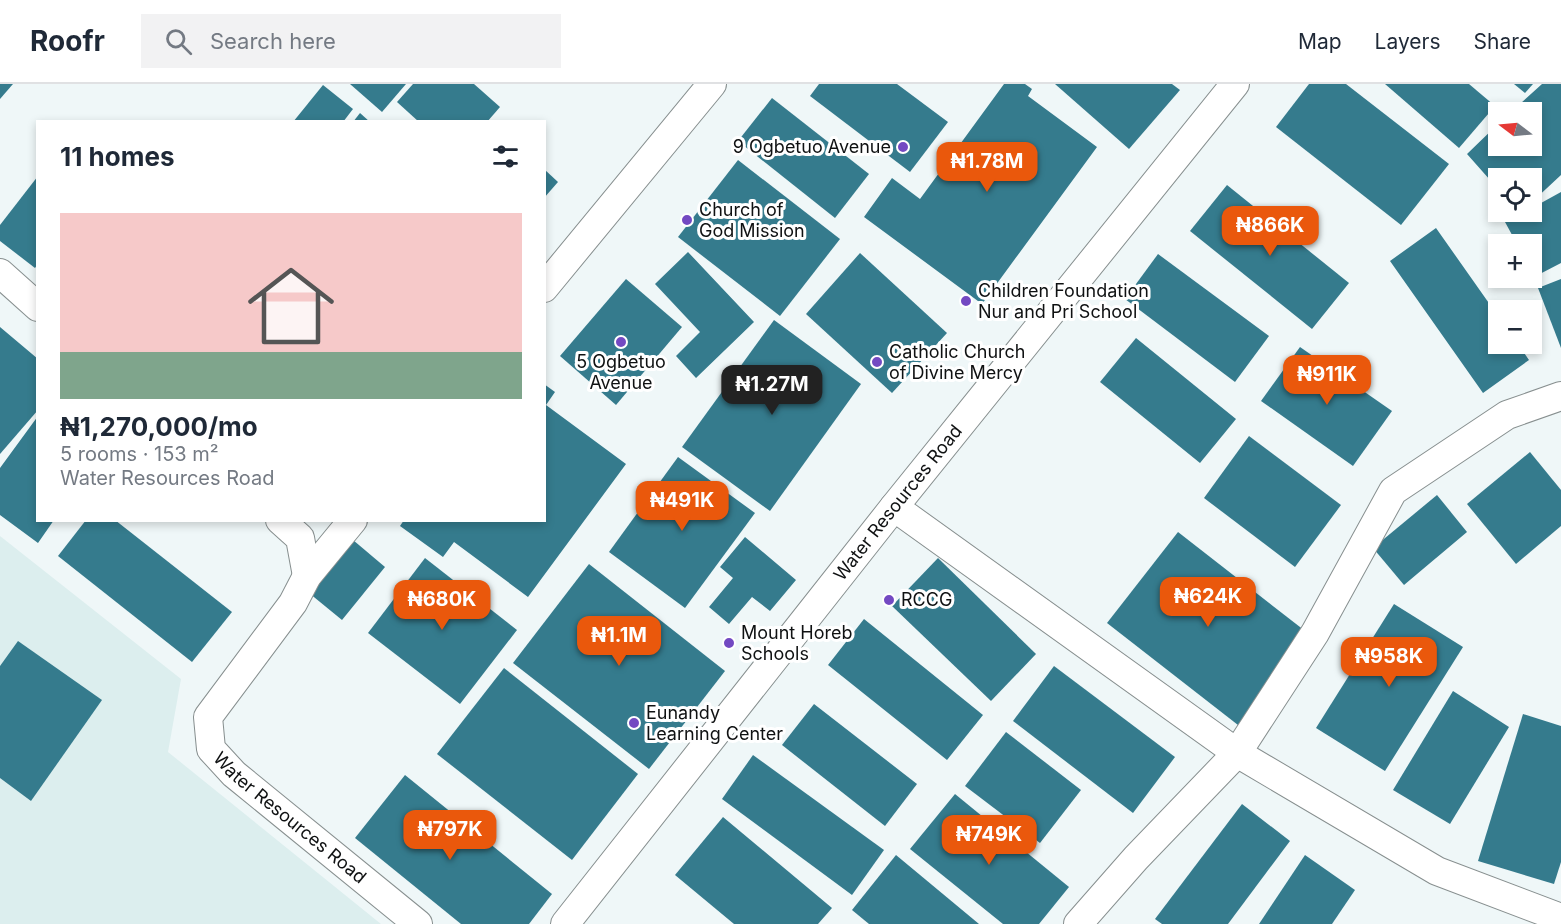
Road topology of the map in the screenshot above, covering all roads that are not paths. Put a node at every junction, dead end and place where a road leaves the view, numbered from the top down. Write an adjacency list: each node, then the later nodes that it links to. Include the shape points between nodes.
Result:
1 (712, 84): 4 (street)
2 (1235, 84): 7 (street, Water Resources Road)
3 (0, 273): 5 (street)
4 (546, 286)
5 (36, 305)
6 (1561, 396): 11 (street, via 1507,415 1393,491 1315,633)
7 (894, 507): 11 (street); 14 (street, Water Resources Road)
8 (282, 522): 10 (street, via 300,538)
9 (351, 522): 10 (street, Water Resources Road)
10 (307, 576): 13 (street, Water Resources Road, via 293,603 208,717 211,749 234,774)
11 (1237, 753): 12 (street, via 1437,871); 15 (street)
12 (1561, 918)
13 (418, 924)
14 (564, 924)
15 (1078, 924)

